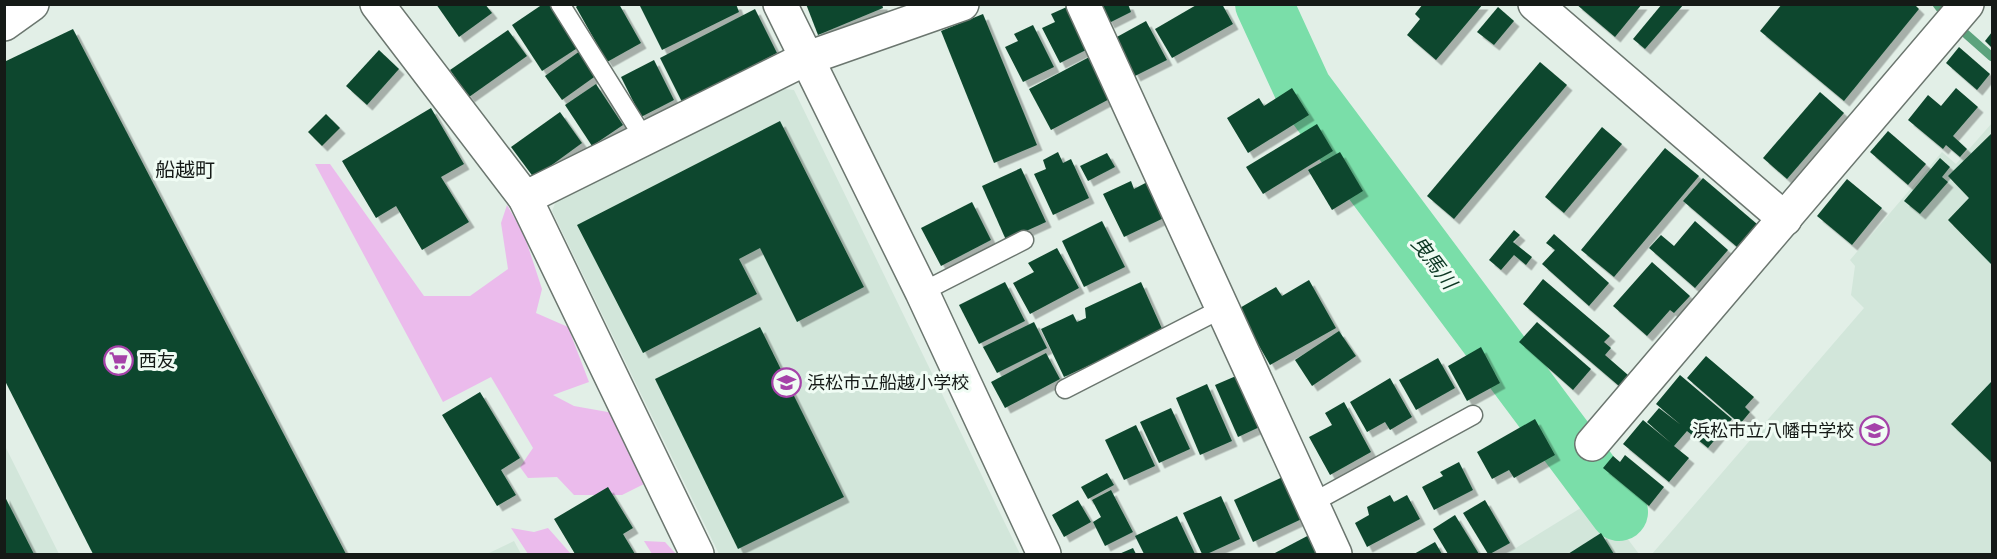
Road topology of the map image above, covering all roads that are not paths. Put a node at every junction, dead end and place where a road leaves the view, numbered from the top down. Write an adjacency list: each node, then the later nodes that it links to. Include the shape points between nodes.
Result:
1 (32, 4): 9 (street)
2 (377, 4): 12 (street)
3 (560, 4): 11 (lane)
4 (780, 4): 10 (street)
5 (962, 4): 10 (street)
6 (1083, 4): 16 (street)
7 (1535, 4): 13 (street)
8 (1967, 4): 13 (street)
9 (4, 24)
10 (806, 59): 11 (street); 15 (street)
11 (644, 138): 12 (street)
12 (525, 198): 21 (street)
13 (1785, 219): 19 (street)
14 (1024, 240): 15 (lane)
15 (922, 292): 22 (street)
16 (1223, 308): 17 (lane); 20 (street)
17 (1065, 389)
18 (1473, 415): 20 (lane)
19 (1592, 444)
20 (1312, 503): 23 (street)
21 (697, 555)
22 (1044, 555)
23 (1335, 555)

